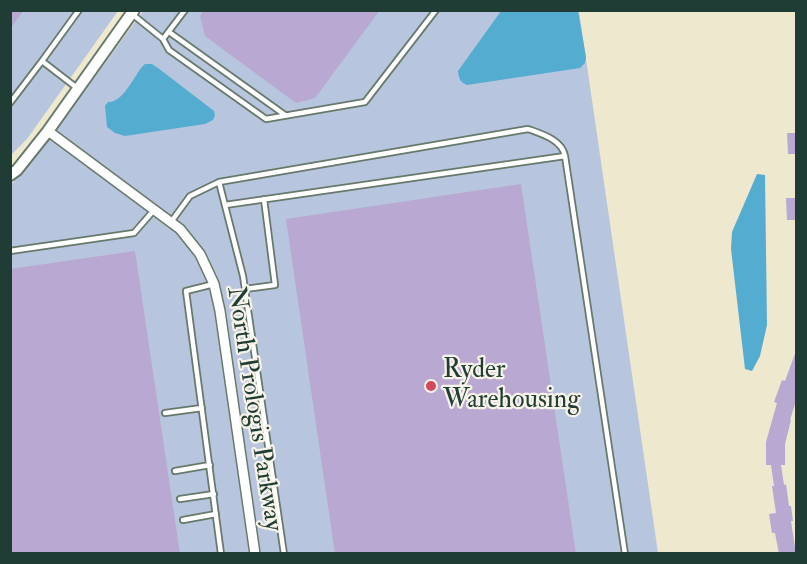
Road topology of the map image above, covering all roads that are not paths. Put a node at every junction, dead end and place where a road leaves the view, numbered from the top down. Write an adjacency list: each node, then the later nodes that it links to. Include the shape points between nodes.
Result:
1 (79, 10): 7 (lane)
2 (184, 10): 5 (lane)
3 (436, 10): 12 (lane, via 365,102)
4 (133, 12): 6 (lane); 8 (street)
5 (169, 32): 6 (lane); 12 (lane)
6 (163, 39): 12 (lane, via 169,50 266,119)
7 (42, 61): 8 (lane); 10 (lane)
8 (77, 88): 13 (street)
9 (10, 92): 10 (lane)
10 (16, 96): 11 (lane)
11 (10, 103)
12 (285, 115)
13 (48, 131): 15 (street); 19 (street, North Prologis Parkway)
14 (565, 156): 16 (lane, via 564,150 548,136 528,129); 17 (lane); 35 (lane)
15 (10, 175)
16 (219, 182): 18 (lane); 20 (lane, via 190,196)
17 (264, 200): 18 (lane); 23 (lane, via 275,285)
18 (225, 205): 23 (lane)
19 (154, 210): 20 (street, North Prologis Parkway); 21 (lane, via 134,233)
20 (171, 222): 22 (street, North Prologis Parkway, via 200,254)
21 (10, 251)
22 (214, 284): 24 (lane, via 186,291); 33 (street, North Prologis Parkway)
23 (245, 289): 34 (lane)
24 (202, 408): 25 (lane); 26 (lane)
25 (165, 413)
26 (210, 465): 27 (lane); 28 (lane)
27 (175, 471)
28 (214, 494): 29 (lane); 30 (lane)
29 (180, 499)
30 (216, 514): 31 (lane); 32 (lane)
31 (183, 520)
32 (221, 554)
33 (255, 554)
34 (284, 554)
35 (625, 554)

